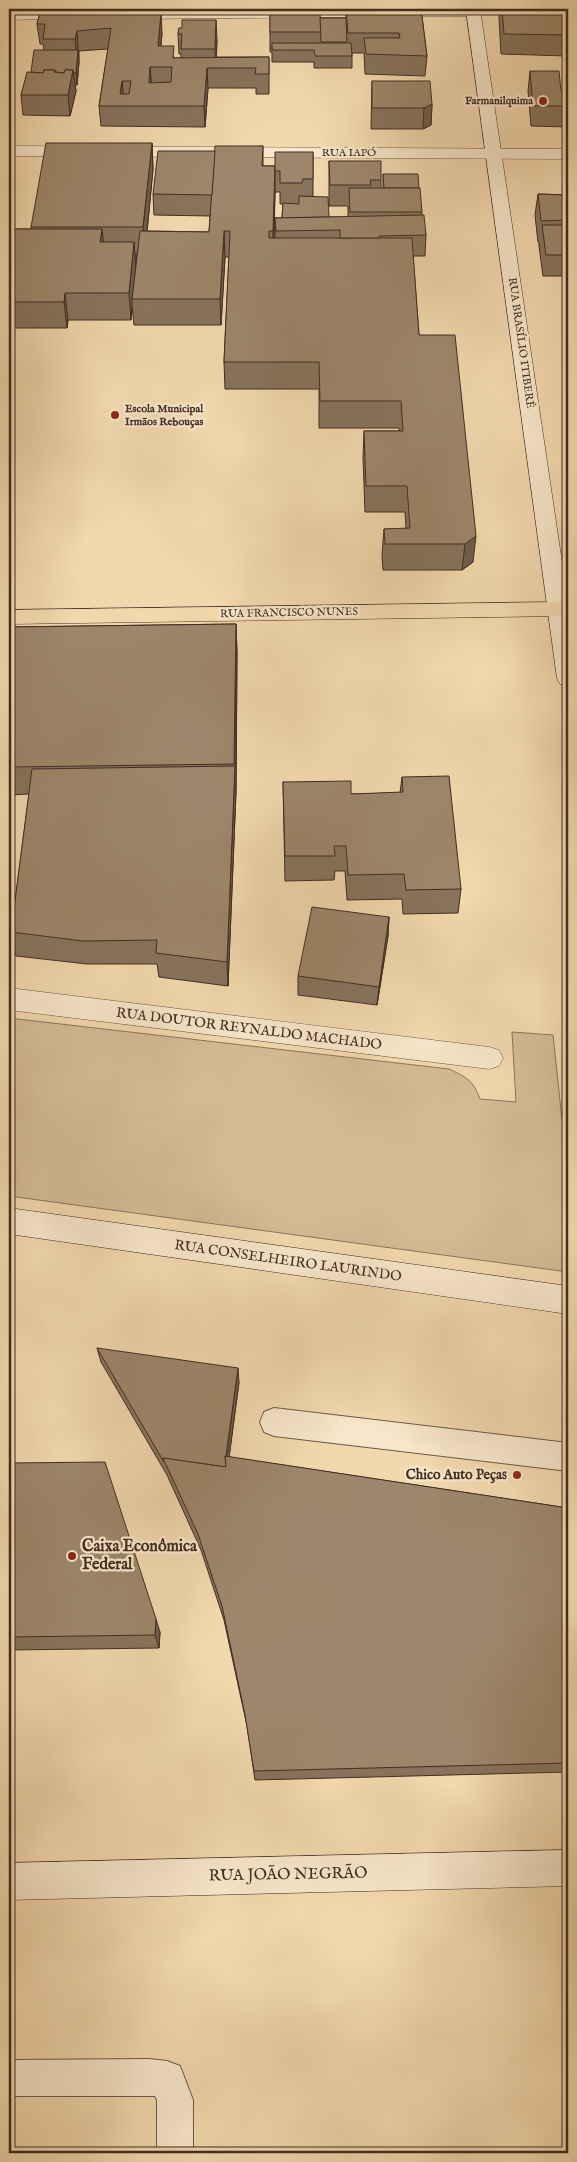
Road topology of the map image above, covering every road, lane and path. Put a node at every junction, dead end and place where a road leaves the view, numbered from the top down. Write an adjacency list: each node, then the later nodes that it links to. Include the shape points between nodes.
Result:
1 (473, 10): 3 (main road); 6 (main road, RUA BRASÍLIO ITIBERÊ)
2 (87, 15): 4 (main road)
3 (106, 15)
4 (9, 16)
5 (9, 151): 6 (main road, RUA IAPÓ)
6 (494, 153): 7 (main road, RUA IAPÓ); 8 (main road, RUA BRASÍLIO ITIBERÊ)
7 (568, 154)
8 (563, 609): 9 (main road, RUA FRANCISCO NUNES); 10 (main road, RUA BRASÍLIO ITIBERÊ)
9 (9, 617)
10 (568, 678)
11 (9, 998): 12 (main road, RUA DOUTOR REYNALDO MACHADO)
12 (489, 1058)
13 (9, 1221): 14 (main road, RUA CONSELHEIRO LAURINDO)
14 (568, 1300)
15 (274, 1422): 16 (lane)
16 (568, 1457)
17 (568, 1868): 18 (main road, RUA JOÃO NEGRÃO)
18 (9, 1882)
19 (9, 2078): 20 (lane, via 167,2079 175,2100)
20 (175, 2153)

